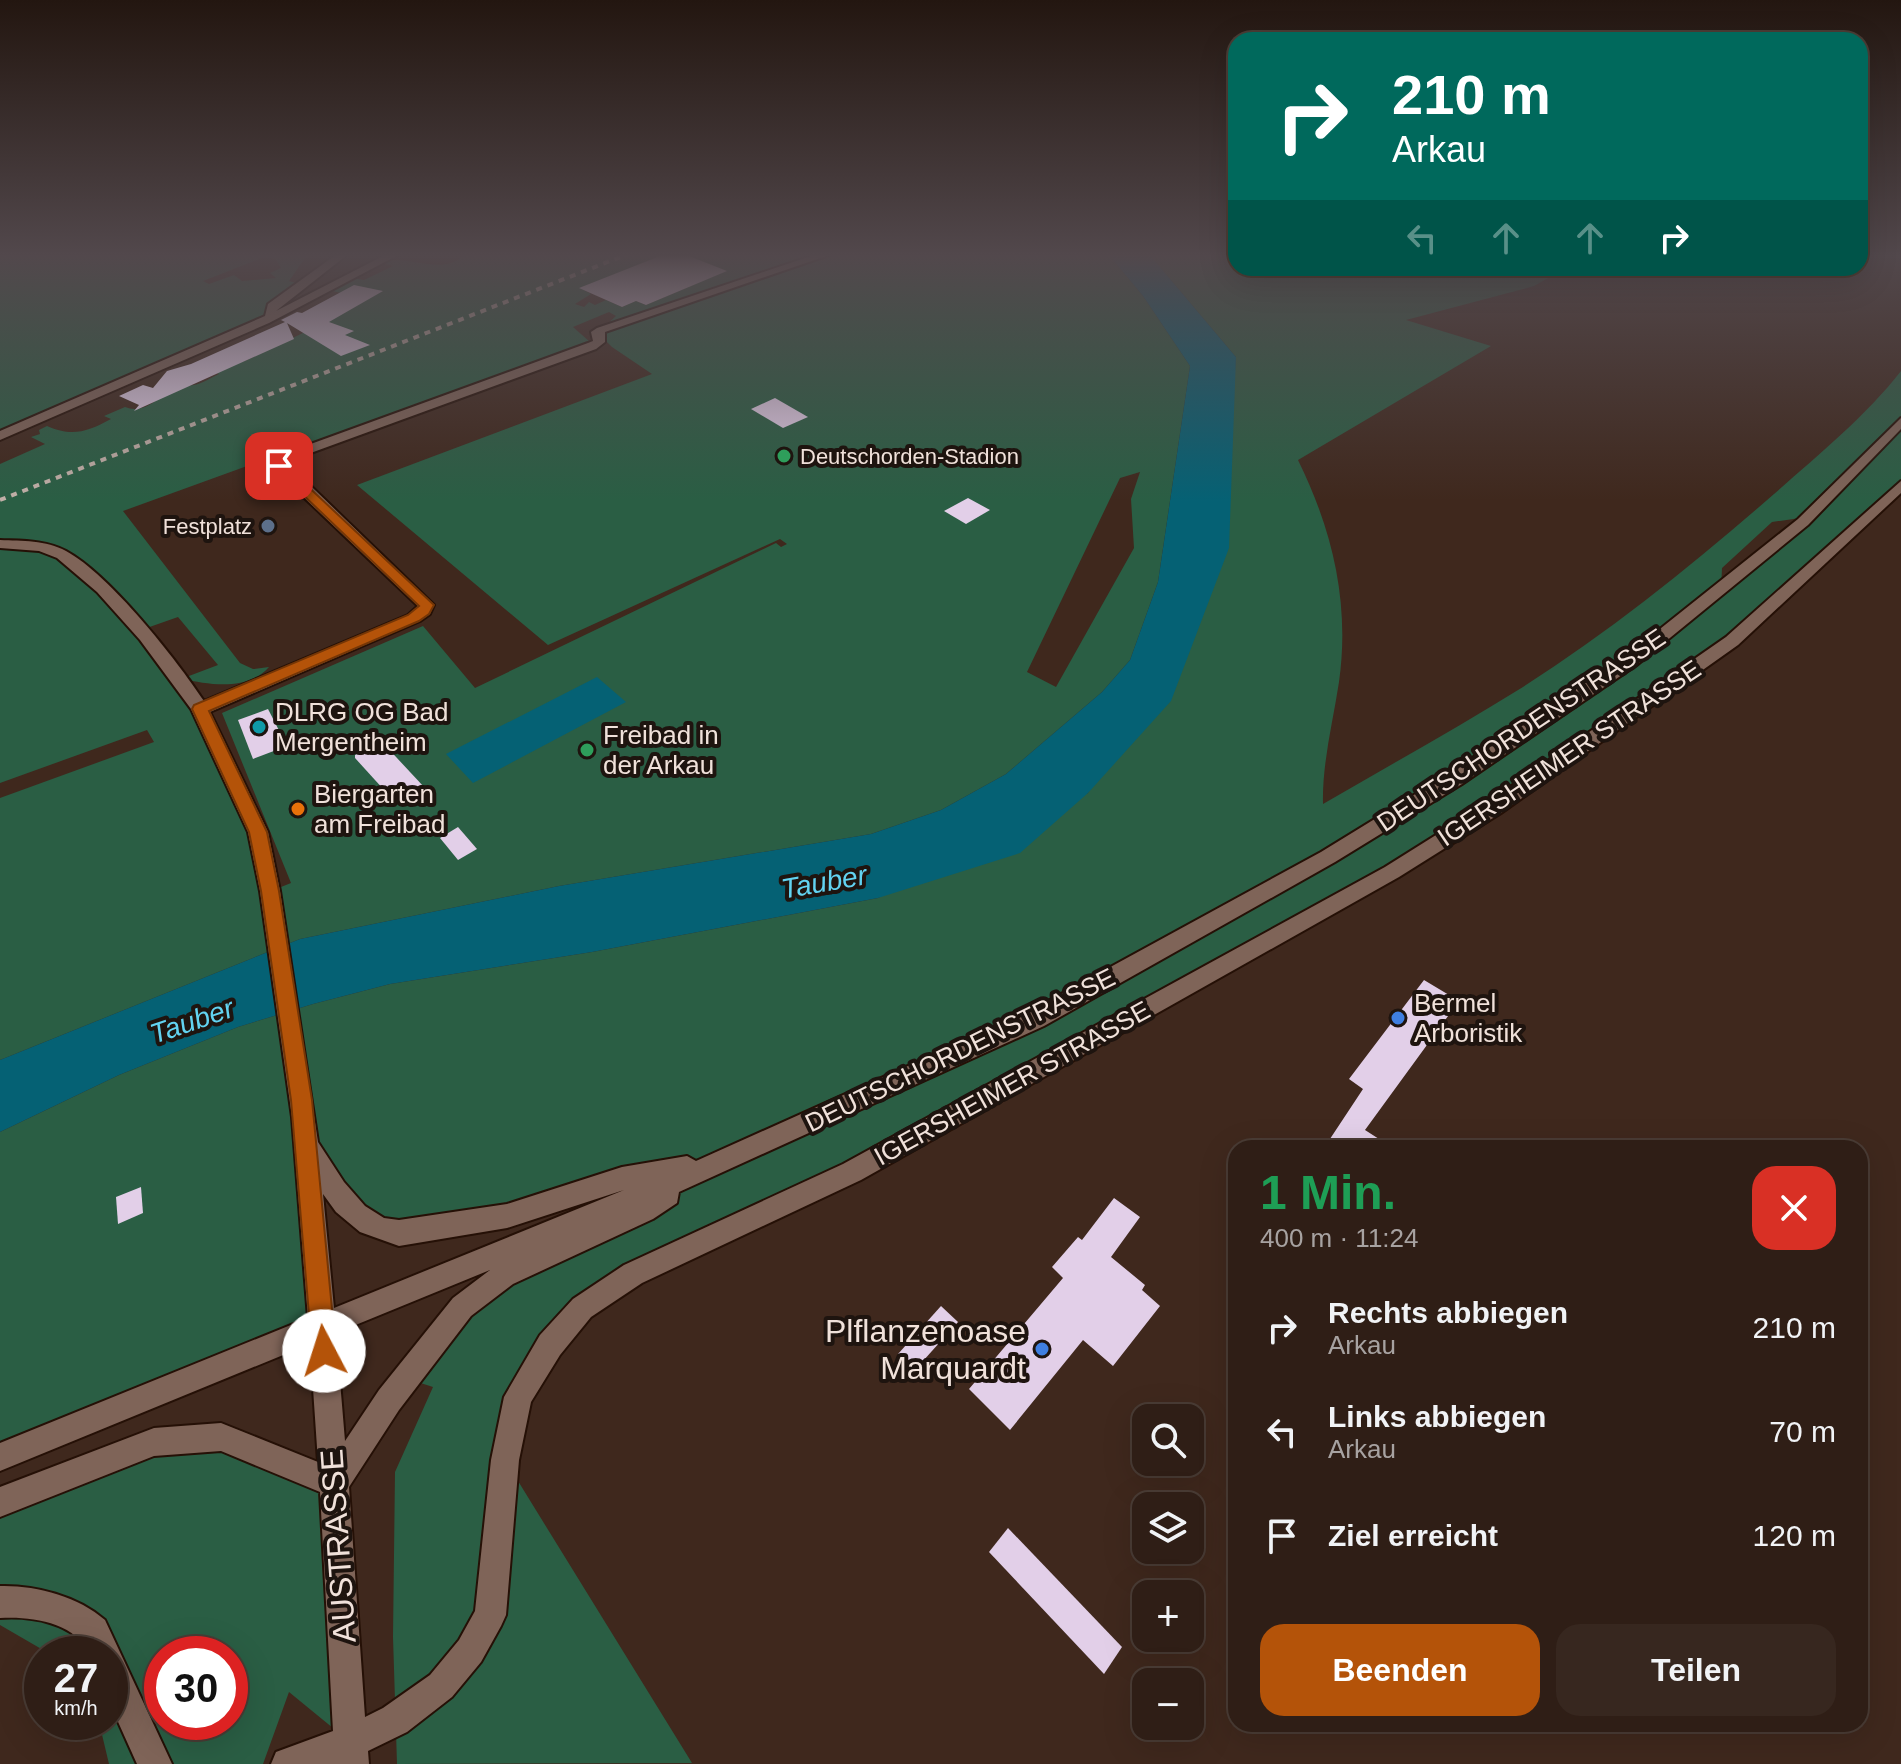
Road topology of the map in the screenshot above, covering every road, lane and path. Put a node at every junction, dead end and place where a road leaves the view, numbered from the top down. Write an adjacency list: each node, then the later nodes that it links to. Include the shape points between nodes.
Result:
1 (230, 336): 4 (street)
2 (598, 336): 7 (street, via 592,346 280,460 279,466 426,605 414,618)
3 (1901, 422): 9 (street, DEUTSCHORDENSTRASSE, via 1809,516 1721,591 1632,660 1455,779 1328,857 1036,1019)
4 (0, 436)
5 (1901, 485): 17 (street, IGERSHEIMER STRASSE, via 1732,641 1494,808 1392,872 852,1172 633,1274 582,1308 550,1345 518,1397 505,1460 490,1615 441,1686)
6 (6, 544): 7 (street, AUSTRASSE, via 62,555 102,589 181,679)
7 (200, 709): 8 (street, AUSTRASSE, via 258,832)
8 (306, 1143): 9 (street, via 341,1202 383,1232 399,1233 507,1216 622,1179); 10 (street, AUSTRASSE)
9 (723, 1162): 10 (street, DEUTSCHORDENSTRASSE); 12 (street, via 644,1210 504,1275 462,1307 389,1400)
10 (322, 1328): 11 (street, DEUTSCHORDENSTRASSE); 12 (street, AUSTRASSE)
11 (0, 1457)
12 (334, 1483): 13 (street, via 221,1437 154,1442); 17 (street, AUSTRASSE)
13 (0, 1502)
14 (0, 1602): 15 (street, via 20,1600 48,1607)
15 (96, 1636)
16 (128, 1708): 18 (street)
17 (351, 1753): 19 (street, IGERSHEIMER STRASSE)
18 (155, 1764)
19 (288, 1764)

